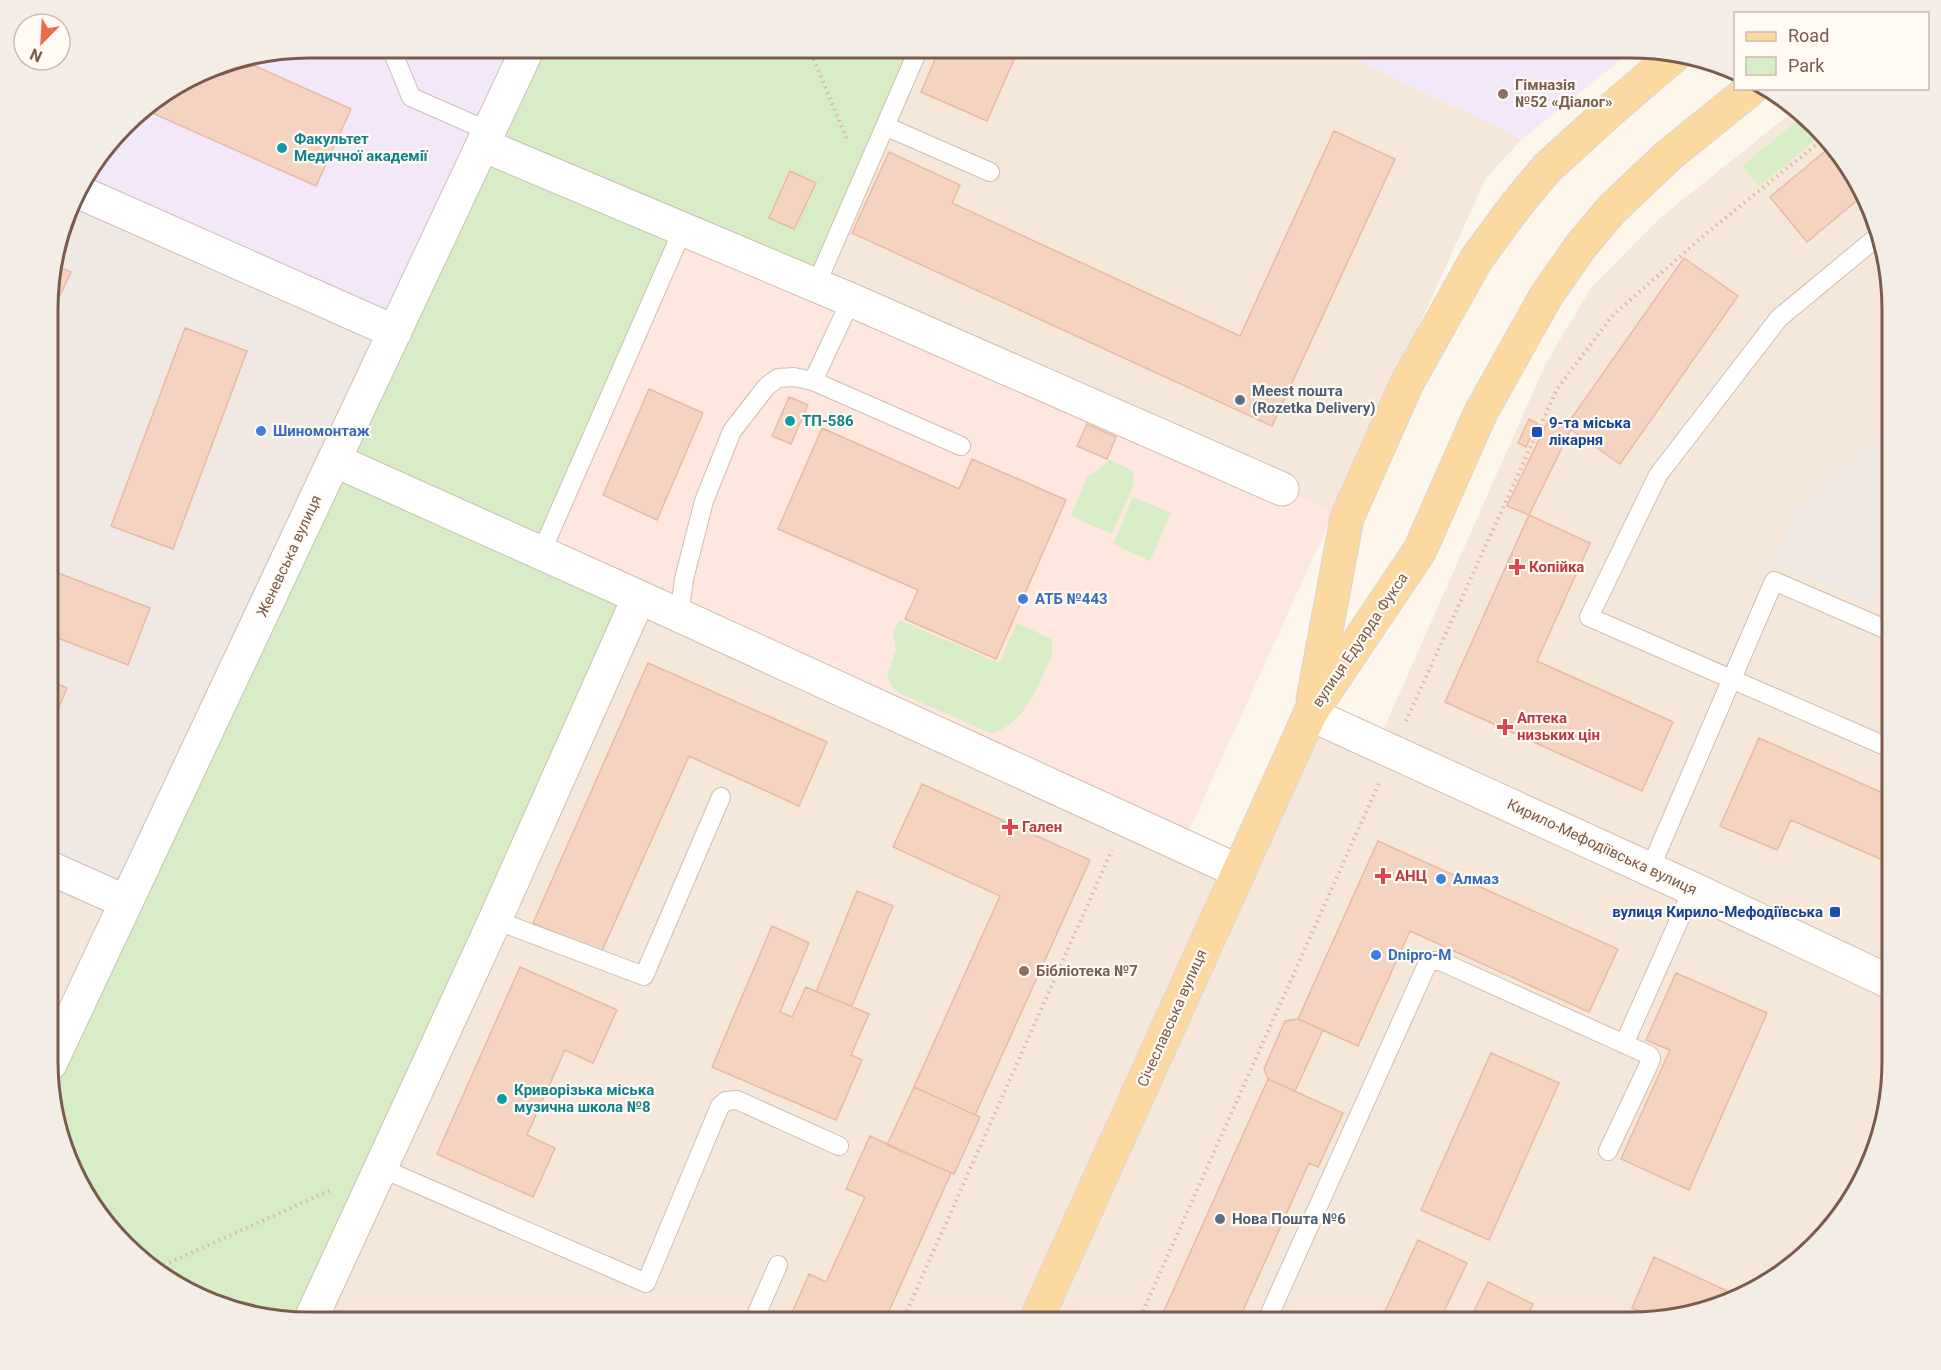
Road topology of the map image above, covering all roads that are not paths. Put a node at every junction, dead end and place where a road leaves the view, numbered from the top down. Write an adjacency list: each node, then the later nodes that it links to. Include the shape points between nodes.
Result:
1 (395, 59): 7 (lane, via 411,97)
2 (523, 59): 7 (street, Женевська вулиця)
3 (914, 59): 6 (lane)
4 (1667, 61): 24 (main road, вулиця Едуарда Фукса, via 1556,161 1517,204 1477,258 1407,383 1347,518)
5 (1750, 90): 24 (main road, вулиця Едуарда Фукса, via 1669,155 1611,210 1581,246 1546,296 1480,412 1420,550)
6 (885, 126): 8 (lane); 12 (lane)
7 (486, 138): 10 (street); 14 (street, Женевська вулиця)
8 (990, 172)
9 (86, 195): 14 (street)
10 (683, 229): 12 (street); 19 (lane)
11 (1873, 241): 23 (lane, via 1779,318 1658,475 1589,617)
12 (816, 285): 13 (street)
13 (851, 300): 15 (lane); 18 (street)
14 (395, 332): 17 (street, Женевська вулиця)
15 (813, 381): 16 (lane); 21 (lane, via 778,378 766,386 732,431 704,501)
16 (961, 446)
17 (334, 460): 19 (street); 31 (street, Женевська вулиця)
18 (1282, 489)
19 (541, 553): 20 (street)
20 (639, 597): 21 (street); 32 (street)
21 (679, 616): 28 (street)
22 (1882, 628): 23 (lane, via 1774,581)
23 (1733, 678): 25 (lane); 27 (lane)
24 (1310, 714): 27 (street, Кирило-Мефодіївська вулиця); 28 (main road, Січеславська вулиця)
25 (1882, 744)
26 (721, 797): 32 (lane, via 644,976)
27 (1650, 869): 30 (street, Кирило-Мефодіївська вулиця)
28 (1238, 871): 42 (main road, Січеславська вулиця)
29 (58, 872): 31 (street)
30 (1693, 888): 33 (street, Кирило-Мефодіївська вулиця); 34 (lane)
31 (126, 902): 35 (street, Женевська вулиця)
32 (495, 920): 38 (street)
33 (1882, 978)
34 (1624, 1044): 37 (lane, via 1651,1058); 43 (lane, via 1440,961 1431,961)
35 (58, 1047)
36 (839, 1146): 38 (lane, via 737,1100 726,1101 720,1106 646,1283)
37 (1608, 1151)
38 (381, 1168): 40 (street)
39 (778, 1265): 41 (lane)
40 (315, 1312)
41 (757, 1312)
42 (1040, 1312)
43 (1271, 1312)

